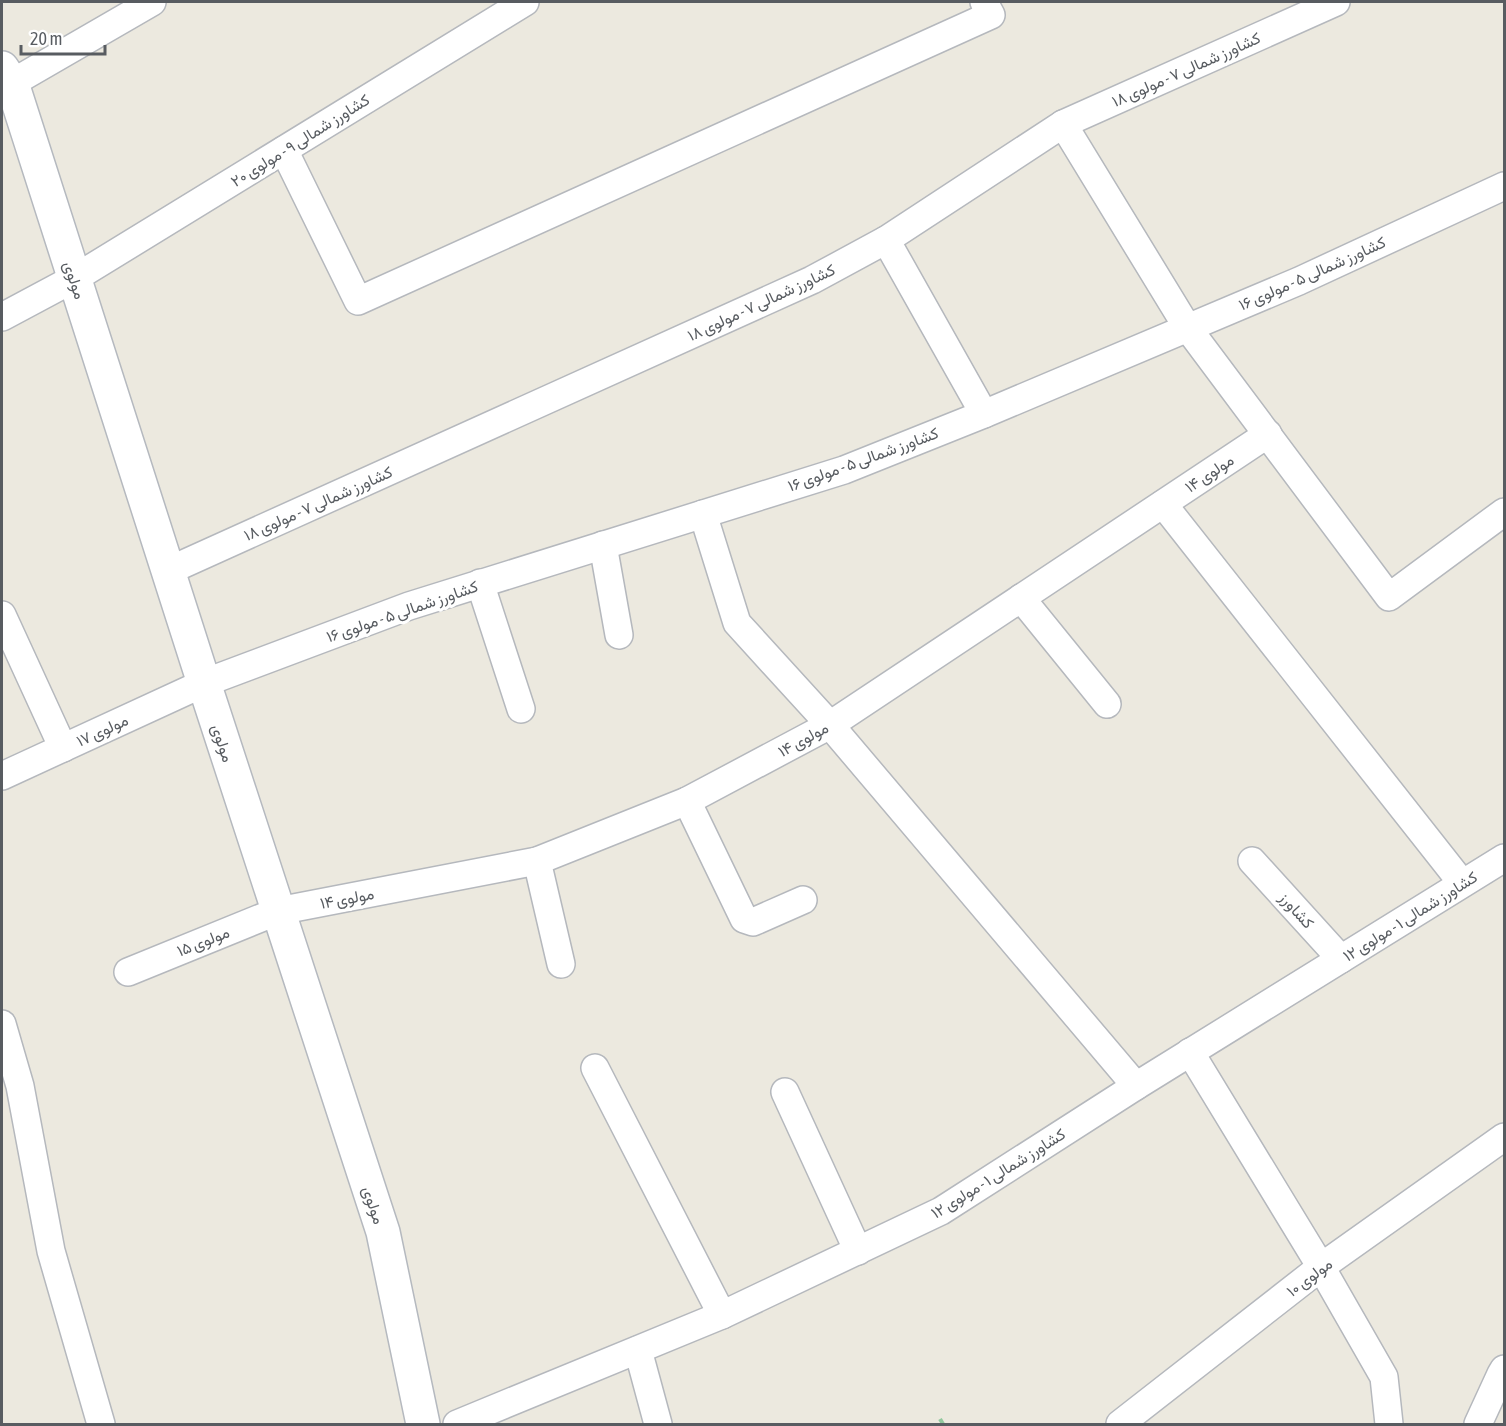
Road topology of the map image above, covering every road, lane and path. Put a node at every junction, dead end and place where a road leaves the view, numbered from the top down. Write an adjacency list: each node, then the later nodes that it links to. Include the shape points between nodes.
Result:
1 (152, 2): 5 (street)
2 (525, 2): 7 (street, کشاورز شمالی ۹ - مولوی ۲۰)
3 (984, 2): 7 (street, via 991,15 358,301)
4 (1336, 2): 6 (street, کشاورز شمالی ۷ - مولوی ۱۸)
5 (7, 75): 10 (street, مولوی)
6 (1063, 124): 9 (street, کشاورز شمالی ۷ - مولوی ۱۸); 12 (street)
7 (284, 150): 10 (street, کشاورز شمالی ۹ - مولوی ۲۰)
8 (1504, 186): 12 (street, کشاورز شمالی ۵ - مولوی ۱۶)
9 (886, 240): 13 (street); 19 (street, کشاورز شمالی ۷ - مولوی ۱۸, via 812,280)
10 (75, 278): 11 (street, کشاورز شمالی ۹ - مولوی ۲۰); 19 (street, مولوی)
11 (2, 317)
12 (1187, 327): 13 (street, کشاورز شمالی ۵ - مولوی ۱۶); 14 (street)
13 (984, 414): 17 (street, کشاورز شمالی ۵ - مولوی ۱۶, via 844,470)
14 (1268, 434): 15 (street, مولوی ۱۴); 16 (street, via 1389,597)
15 (1163, 504): 21 (street, مولوی ۱۴); 34 (street)
16 (1504, 512)
17 (703, 514): 18 (street, کشاورز شمالی ۵ - مولوی ۱۶); 27 (street, via 737,623)
18 (603, 545): 20 (street, کشاورز شمالی ۵ - مولوی ۱۶); 23 (street)
19 (168, 571): 24 (street, مولوی)
20 (480, 583): 24 (street, کشاورز شمالی ۵ - مولوی ۱۶); 26 (street)
21 (1021, 598): 25 (street); 27 (street, مولوی ۱۴)
22 (2, 615): 28 (street)
23 (619, 635)
24 (204, 683): 28 (street, مولوی ۱۷); 36 (street, مولوی)
25 (1107, 704)
26 (520, 709)
27 (830, 725): 30 (street, مولوی ۱۴); 43 (street)
28 (63, 748): 29 (street, مولوی ۱۷)
29 (2, 776)
30 (687, 801): 32 (street, مولوی ۱۴); 35 (street, via 744,919 753,922)
31 (1504, 858): 34 (street, کشاورز شمالی ۱ - مولوی ۱۲)
32 (537, 861): 36 (street, مولوی ۱۴); 38 (street)
33 (1252, 861): 37 (street, کشاورز)
34 (1462, 883): 37 (street, کشاورز شمالی ۱ - مولوی ۱۲)
35 (802, 900)
36 (278, 911): 39 (street, مولوی ۱۵); 53 (street, مولوی, via 383,1232)
37 (1341, 959): 41 (street, کشاورز شمالی ۱ - مولوی ۱۲)
38 (561, 964)
39 (128, 972)
40 (2, 1024): 52 (street, via 20,1086 51,1251)
41 (1190, 1052): 43 (street, کشاورز شمالی ۱ - مولوی ۱۲); 47 (street)
42 (595, 1068): 48 (street)
43 (1136, 1086): 46 (street, کشاورز شمالی ۱ - مولوی ۱۲, via 941,1212)
44 (785, 1092): 46 (street)
45 (1504, 1137): 47 (street, مولوی ۱۰)
46 (858, 1251): 48 (street, کشاورز شمالی ۱ - مولوی ۱۲)
47 (1321, 1267): 57 (street, مولوی ۱۰); 58 (street, via 1384,1377)
48 (722, 1315): 49 (street, کشاورز شمالی ۱ - مولوی ۱۲)
49 (638, 1350): 54 (street, کشاورز شمالی ۱ - مولوی ۱۲); 55 (street)
50 (1504, 1369): 59 (street)
51 (940, 1419): 56 (path)
52 (101, 1425)
53 (423, 1425)
54 (457, 1425)
55 (658, 1425)
56 (943, 1425)
57 (1120, 1425)
58 (1389, 1425)
59 (1478, 1425)

